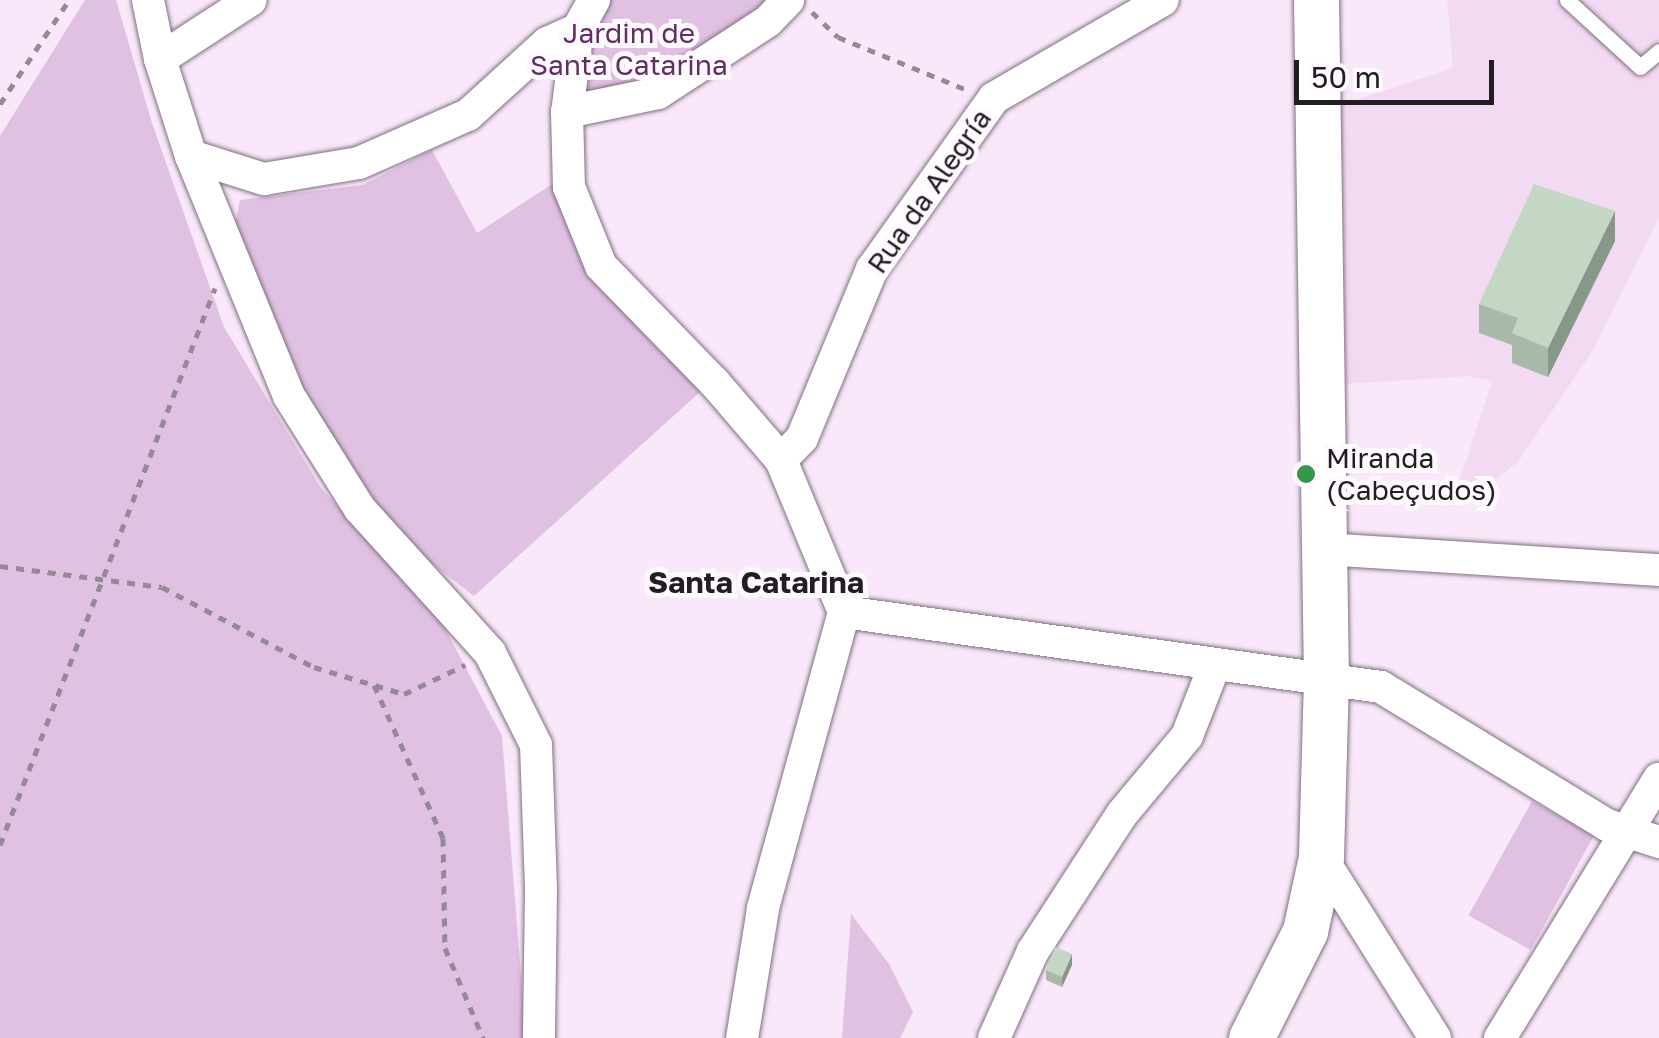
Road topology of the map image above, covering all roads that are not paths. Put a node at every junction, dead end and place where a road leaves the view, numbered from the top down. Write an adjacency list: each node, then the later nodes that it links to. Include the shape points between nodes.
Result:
1 (148, 0): 10 (street)
2 (251, 0): 10 (street)
3 (594, 0): 8 (street)
4 (788, 0): 11 (street, via 768,22 658,93)
5 (1163, 0): 13 (street, Rua da Alegría, via 994,98 872,269 802,438)
6 (1316, 0): 14 (street)
7 (1568, 0): 9 (lane, via 1640,68)
8 (578, 29): 11 (street); 12 (street, via 547,43 468,115 359,163 264,179)
9 (1659, 52)
10 (160, 60): 12 (street)
11 (567, 112): 13 (street, via 569,187 601,266)
12 (191, 156): 22 (street, via 290,396 360,509 490,653 536,745)
13 (781, 460): 16 (street)
14 (1324, 549): 15 (street); 18 (street)
15 (1659, 570)
16 (844, 612): 17 (street); 23 (street, via 763,909)
17 (1215, 664): 18 (street); 24 (street, via 1188,736 1122,814 1033,951)
18 (1326, 682): 20 (street, via 1381,687 1607,824); 21 (street)
19 (1659, 779): 20 (street)
20 (1644, 836): 27 (street)
21 (1321, 857): 25 (street, via 1305,931); 26 (street)
22 (539, 1038)
23 (742, 1038)
24 (994, 1038)
25 (1251, 1038)
26 (1435, 1038)
27 (1500, 1038)

